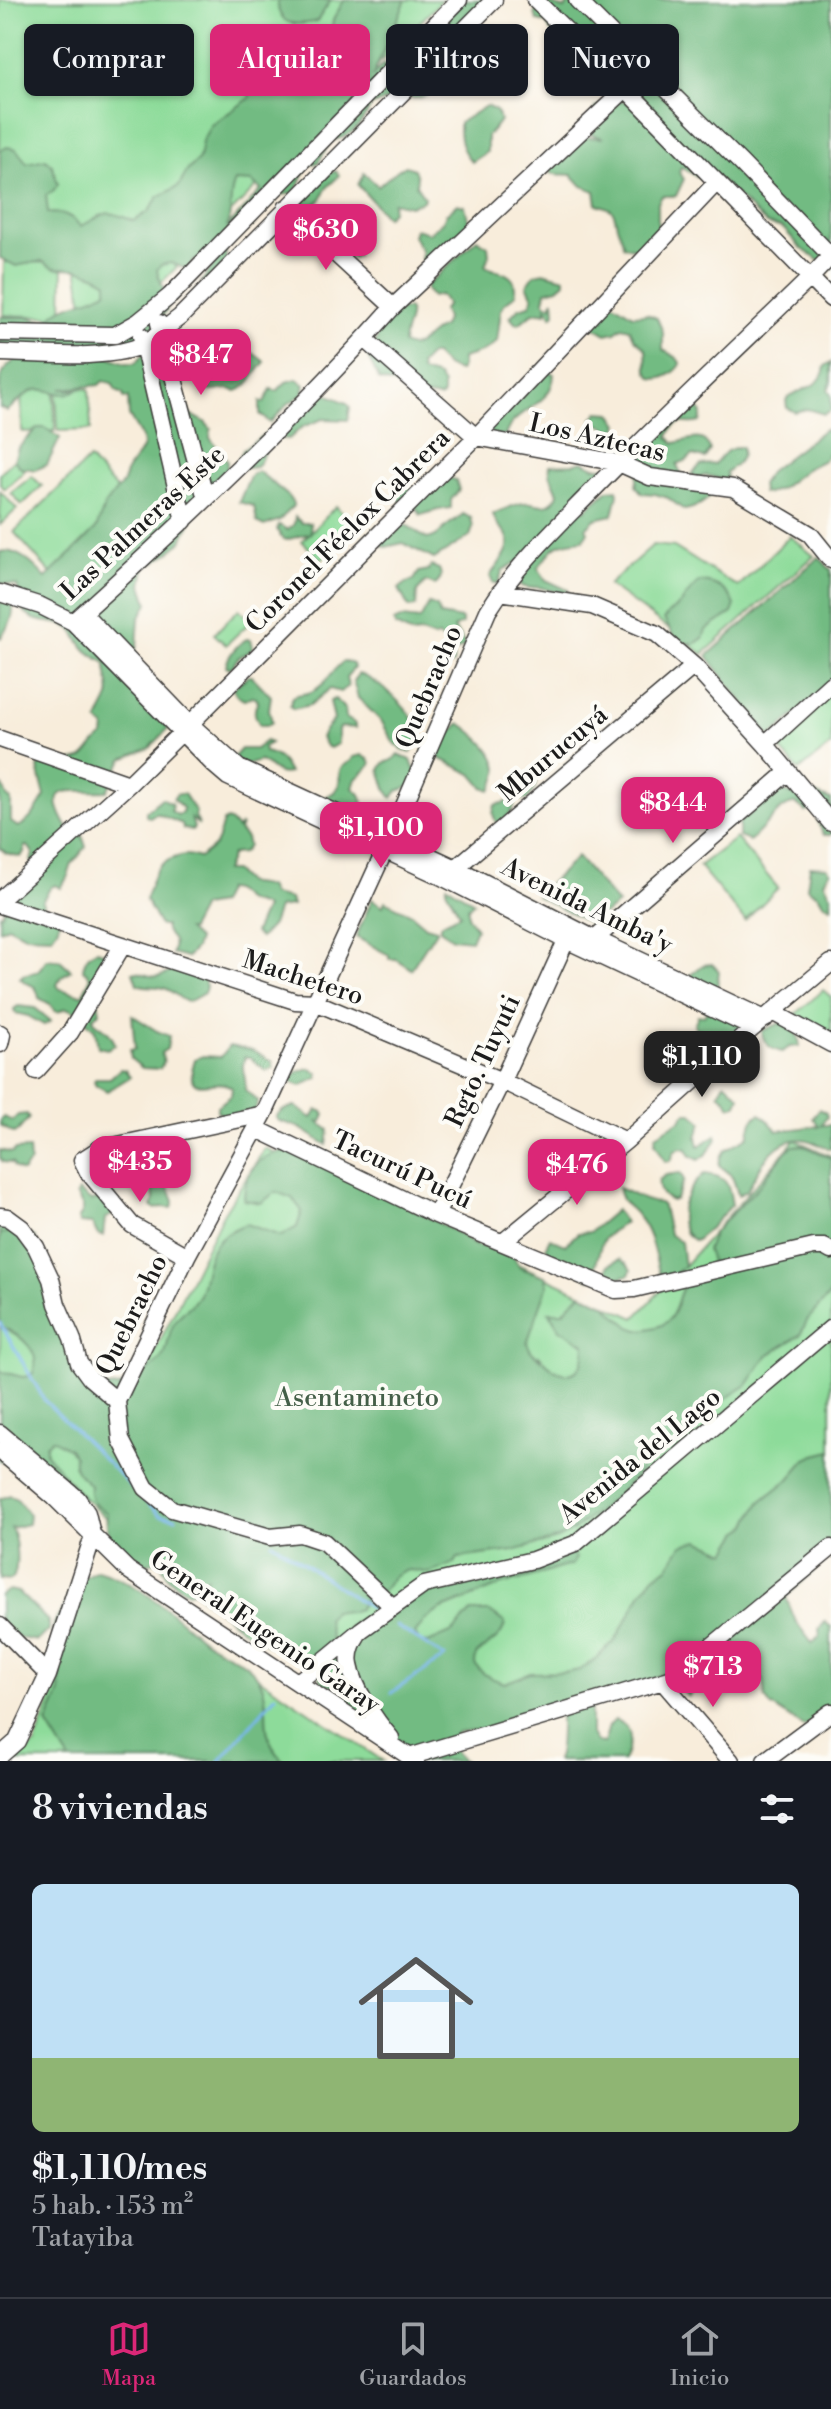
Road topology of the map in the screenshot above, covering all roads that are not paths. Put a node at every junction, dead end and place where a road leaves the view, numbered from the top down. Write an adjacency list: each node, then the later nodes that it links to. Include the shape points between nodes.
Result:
1 (459, 0): 16 (street)
2 (494, 0): 11 (street)
3 (535, 0): 5 (street)
4 (577, 0): 6 (street)
5 (560, 24)
6 (601, 24)
7 (619, 96): 15 (street, Las Palmeras Este)
8 (633, 96): 10 (street)
9 (674, 96): 12 (street)
10 (717, 182): 13 (street); 23 (street, Coronel Féelox Cabrera)
11 (286, 208): 15 (street); 18 (street)
12 (831, 256): 13 (street, Quebracho)
13 (811, 277): 14 (street); 24 (street, Quebracho)
14 (831, 299)
15 (393, 307): 20 (street, Las Palmeras Este)
16 (153, 310): 17 (street); 18 (street)
17 (138, 322): 19 (street, via 115,335); 21 (street)
18 (163, 331): 21 (street); 25 (street)
19 (0, 333)
20 (365, 339): 23 (street); 25 (street, Las Palmeras Este)
21 (143, 345): 22 (street, via 115,354); 26 (street)
22 (0, 353)
23 (476, 437): 24 (street, Los Aztecas); 33 (street, Coronel Féelox Cabrera)
24 (619, 463): 27 (street, Los Aztecas, via 650,477 733,488 810,534); 28 (street, Quebracho)
25 (206, 499): 26 (street, Las Palmeras Este)
26 (184, 521): 30 (street, Las Palmeras Este)
27 (831, 560)
28 (500, 592): 31 (street, via 592,606 657,634); 39 (street, Quebracho)
29 (0, 593): 30 (street, Las Palmeras Este)
30 (78, 618): 33 (street, Avenida Amba'y)
31 (694, 666): 35 (street); 40 (street, Mburucuyá)
32 (831, 684): 35 (street)
33 (186, 728): 37 (street, Coronel Féelox Cabrera); 39 (street, Avenida Amba'y, via 228,777)
34 (0, 739): 37 (street)
35 (765, 744): 36 (street)
36 (788, 772): 38 (street); 43 (street)
37 (129, 784): 41 (street, Coronel Féelox Cabrera)
38 (831, 823)
39 (388, 844): 40 (street, Avenida Amba'y); 46 (street, Quebracho)
40 (450, 873): 42 (street, Avenida Amba'y)
41 (0, 902): 44 (street, Machetero)
42 (569, 934): 43 (street, Avenida Amba'y); 52 (street, Rgto. Tuyuti)
43 (589, 943): 47 (street, Avenida Amba'y)
44 (123, 945): 46 (street, Machetero, via 295,1001); 51 (street, via 70,1033)
45 (831, 963): 47 (street)
46 (315, 1002): 52 (street, Machetero); 53 (street, Quebracho)
47 (764, 1020): 50 (street, Avenida Amba'y); 54 (street)
48 (0, 1033): 49 (street)
49 (0, 1044)
50 (831, 1044)
51 (36, 1071)
52 (502, 1081): 54 (street, Machetero); 55 (street, Rgto. Tuyuti)
53 (261, 1121): 55 (street, Tacurú Pucú); 59 (street, Quebracho); 59 (street, via 99,1149 82,1160 132,1225)
54 (626, 1141): 57 (street)
55 (436, 1215): 57 (street, Tacurú Pucú)
56 (0, 1216): 61 (street, via 22,1228 36,1247 79,1363)
57 (503, 1242): 58 (street, Tacurú Pucú, via 616,1290 814,1247)
58 (831, 1251)
59 (187, 1256): 61 (street, Quebracho)
60 (831, 1328): 66 (street, Avenida del Lago, via 575,1544 533,1560 424,1585)
61 (117, 1401): 66 (street, via 121,1440 146,1488 172,1509 270,1537 300,1534 324,1542)
62 (0, 1433): 64 (street, General Eugenio Garay, via 77,1498)
63 (0, 1451): 64 (street, General Eugenio Garay)
64 (93, 1536): 69 (street); 70 (street, General Eugenio Garay, via 128,1570)
65 (831, 1548): 71 (street)
66 (393, 1607): 68 (street, Avenida del Lago)
67 (0, 1626): 69 (street)
68 (361, 1630): 70 (street, Avenida del Lago); 74 (street, via 349,1662 382,1728)
69 (48, 1675): 73 (street, via 17,1741)
70 (298, 1682): 74 (street, General Eugenio Garay)
71 (663, 1682): 74 (street); 75 (street)
72 (831, 1712): 76 (street)
73 (0, 1756)
74 (410, 1757)
75 (731, 1761)
76 (765, 1761)

